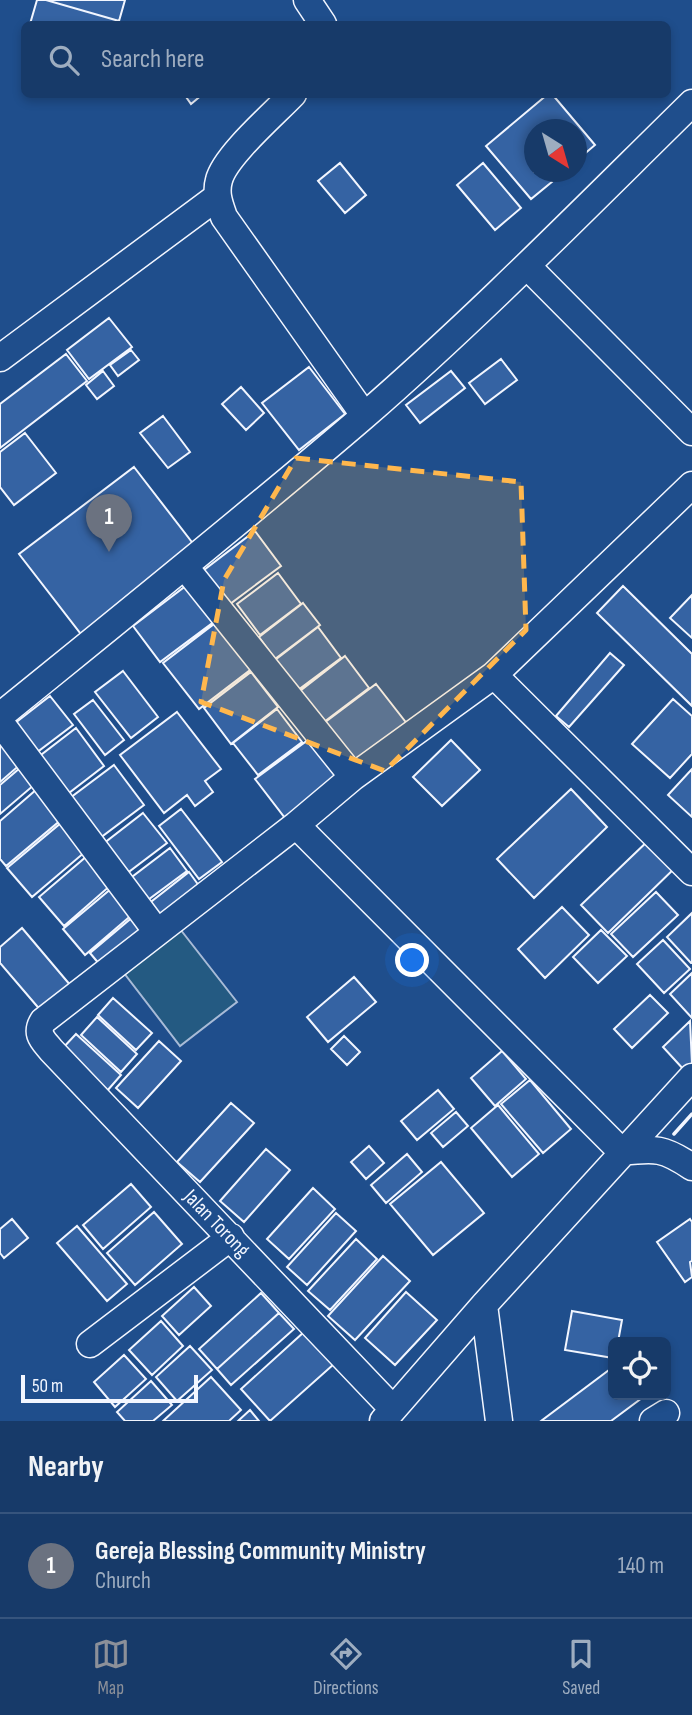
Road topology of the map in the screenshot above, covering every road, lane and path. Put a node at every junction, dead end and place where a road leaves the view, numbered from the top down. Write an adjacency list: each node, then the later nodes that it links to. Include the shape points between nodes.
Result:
1 (307, 0): 2 (street)
2 (321, 21)
3 (289, 98): 5 (street, via 226,164)
4 (692, 103): 6 (street)
5 (217, 197): 7 (street); 8 (street, via 224,217)
6 (527, 266): 8 (street); 9 (street)
7 (0, 358)
8 (364, 415): 11 (street)
9 (692, 432)
10 (692, 485): 12 (street)
11 (185, 566): 13 (street); 15 (street)
12 (494, 675): 15 (street); 17 (street)
13 (0, 716)
14 (0, 723): 18 (street)
15 (353, 777): 16 (street)
16 (296, 825): 18 (street); 20 (street)
17 (692, 872)
18 (157, 932): 22 (street, Jalan Torong, via 43,1021 38,1032)
19 (692, 1077): 20 (street)
20 (622, 1152): 21 (street, via 654,1148); 23 (street)
21 (692, 1167)
22 (231, 1237): 24 (street); 25 (street, Jalan Torong)
23 (484, 1305): 25 (street); 26 (street)
24 (90, 1344)
25 (388, 1415)
26 (499, 1421)

